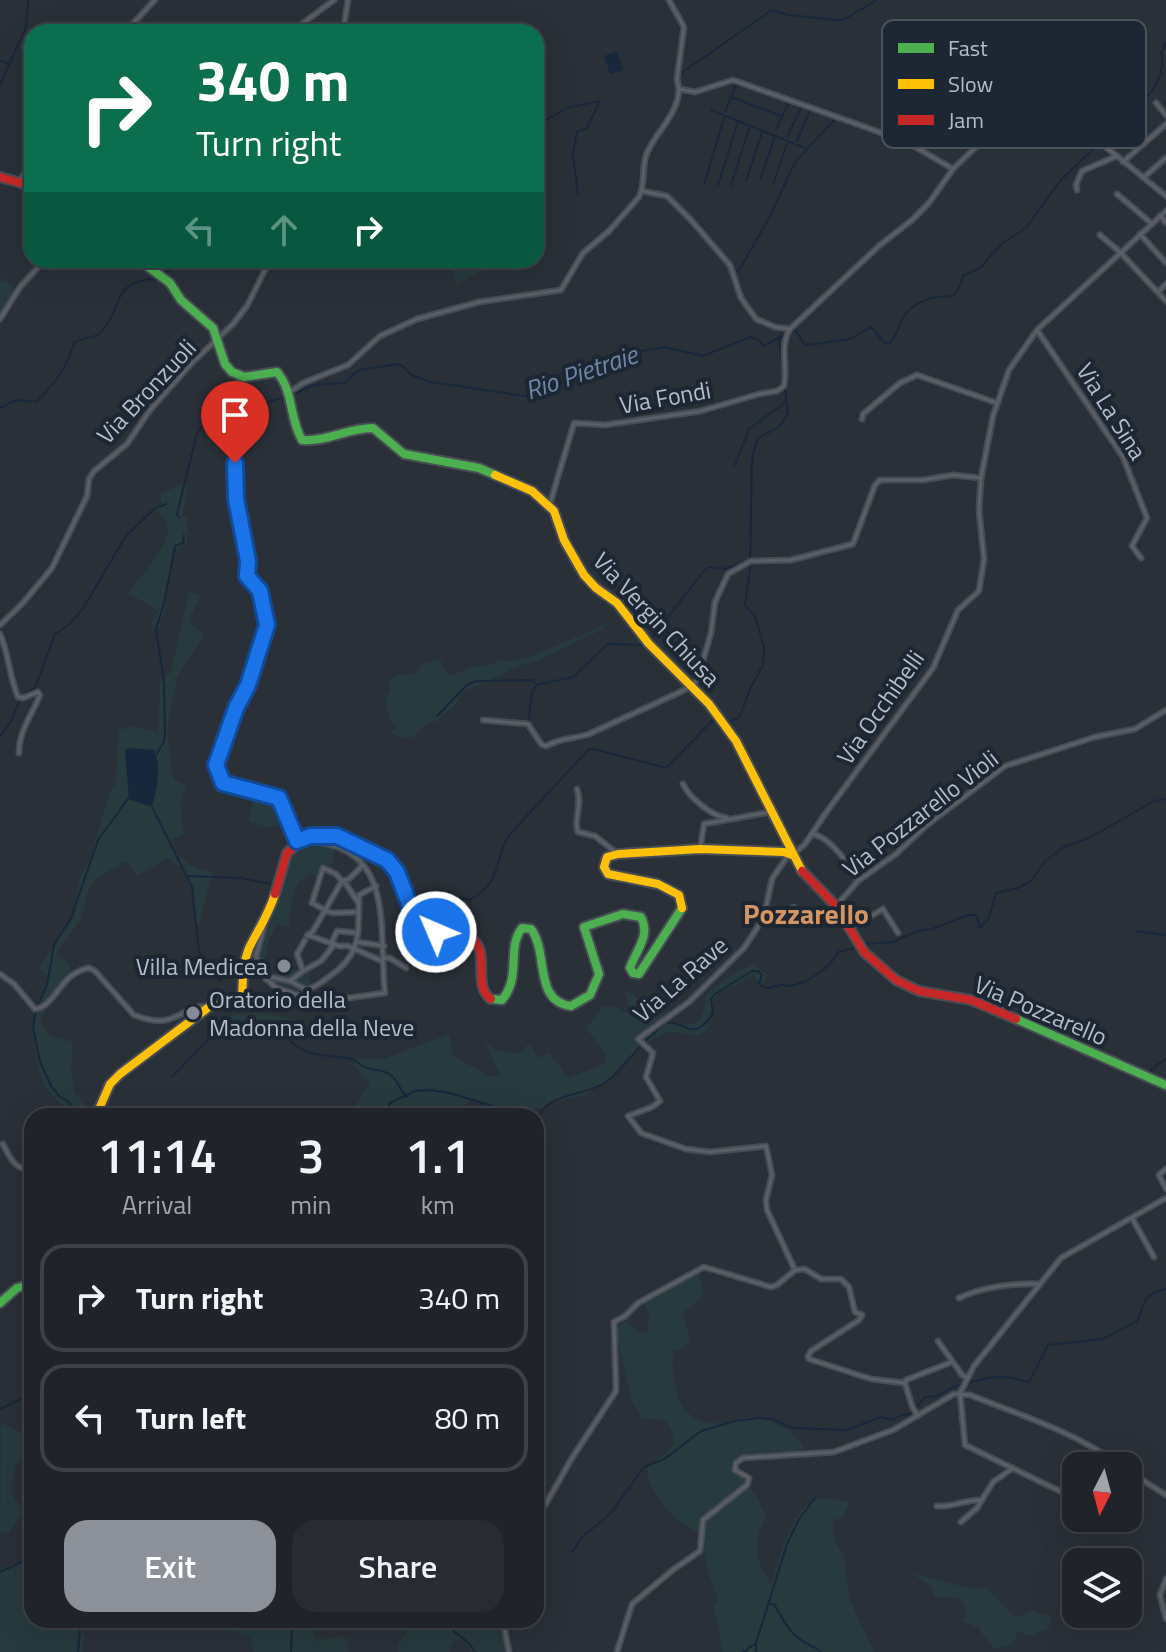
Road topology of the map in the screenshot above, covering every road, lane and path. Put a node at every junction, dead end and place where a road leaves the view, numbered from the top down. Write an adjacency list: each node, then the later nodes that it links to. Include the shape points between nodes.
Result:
1 (155, 0): 5 (street)
2 (334, 0): 6 (street)
3 (348, 0): 7 (street)
4 (669, 0): 8 (street, via 684,27)
5 (132, 24)
6 (302, 24)
7 (344, 24)
8 (679, 89): 12 (street, via 695,92 733,80); 28 (street, via 674,111 645,157)
9 (1156, 103): 10 (street)
10 (1166, 115)
11 (1166, 124): 13 (street)
12 (882, 133)
13 (1146, 142)
14 (917, 148): 21 (street)
15 (976, 148): 21 (street)
16 (1108, 148): 18 (street)
17 (1139, 148): 20 (street)
18 (1117, 156): 20 (street); 27 (street, via 1082,171)
19 (1166, 158): 24 (street)
20 (1123, 162): 24 (street)
21 (953, 169): 46 (street, via 912,220)
22 (24, 172): 25 (street)
23 (0, 177): 25 (street)
24 (1143, 178): 30 (street)
25 (19, 183): 26 (street)
26 (24, 184)
27 (1077, 190)
28 (642, 191): 46 (street, via 667,196 691,220 730,265 741,298 756,319); 50 (street, via 583,253 561,290 479,302 417,319 380,336 348,365)
29 (1117, 194): 34 (street)
30 (1166, 196)
31 (1166, 211): 32 (street, Via Occhibelli)
32 (1160, 216): 33 (street); 34 (street, Via Occhibelli)
33 (1166, 223)
34 (1152, 224): 35 (street, Via Occhibelli)
35 (1140, 234): 37 (street, Via Occhibelli); 38 (street)
36 (1100, 235): 37 (street)
37 (1120, 252): 43 (street); 47 (street, Via Occhibelli)
38 (1166, 263)
39 (38, 268): 45 (street)
40 (150, 268): 48 (street, via 213,328)
41 (266, 268): 48 (street, Via Bronzuoli, via 247,306)
42 (1166, 284): 43 (street)
43 (1158, 292): 44 (street)
44 (1166, 301)
45 (0, 319)
46 (790, 329): 54 (street, Via Fondi, via 783,344 784,386 777,391 701,411 605,425 574,423)
47 (1037, 330): 51 (street, Via Occhibelli, via 1009,370); 55 (street, Via La Sina, via 1130,471 1147,518 1132,546)
48 (218, 341): 49 (street, via 225,364); 56 (street, Via Bronzuoli, via 150,410 127,444 94,471 52,568)
49 (238, 376): 50 (street, via 277,372); 68 (street, via 243,398 235,442 236,499 247,576 260,591 267,625 216,765 223,783 279,798)
50 (290, 392): 54 (street, Via Vergin Chiusa, via 302,440 373,428 404,454 479,468 532,491)
51 (997, 403): 52 (street, via 917,375 900,383); 53 (street, Via Occhibelli)
52 (862, 419)
53 (981, 478): 58 (street, via 880,480 853,544 791,560 751,561 734,570 715,602 711,633); 66 (street, Via Occhibelli, via 984,559 979,591 960,607 928,676)
54 (549, 507): 58 (street, Via Vergin Chiusa, via 590,582 617,603)
55 (1141, 558)
56 (0, 625)
57 (0, 634): 61 (street, via 18,697 40,695 24,726)
58 (692, 686): 60 (street, via 589,734 546,746 531,726); 64 (street, Via Vergin Chiusa, via 736,741)
59 (1166, 710): 74 (street, Via Pozzarello Violi, via 1135,729 1005,766)
60 (483, 720)
61 (19, 753)
62 (683, 784): 65 (street, via 712,813)
63 (577, 789): 70 (street, via 578,832 595,836)
64 (770, 812): 65 (street); 71 (street, Via Vergin Chiusa)
65 (731, 819): 69 (street, via 704,824)
66 (813, 834): 71 (street, Via Occhibelli); 74 (street, via 823,837)
67 (310, 836): 68 (street); 70 (street, via 343,838 391,864 420,927 474,939 482,988 489,999 502,1000 510,993 517,931 531,929 539,938 546,985 553,999 565,1006 583,1001 597,978 595,955 582,932 585,925 617,913 637,916 644,935 630,964 637,975 682,908 679,895 667,887 608,874 607,857); 72 (street, via 349,850)
68 (297, 841): 82 (street, via 287,853)
69 (700, 849): 70 (street); 71 (street)
70 (618, 854)
71 (790, 855): 77 (street, Via Vergin Chiusa); 81 (street, Via La Rave, via 772,879)
72 (363, 865): 73 (street); 75 (street)
73 (343, 881): 76 (street); 78 (street); 78 (street, via 323,868 312,903)
74 (858, 881): 77 (street, Via Pozzarello Violi)
75 (376, 886): 76 (street, via 361,892); 89 (street)
76 (359, 904): 79 (street)
77 (836, 906): 83 (street, Via Pozzarello)
78 (325, 911): 79 (street); 86 (street)
79 (360, 914): 84 (street)
80 (805, 916): 81 (street, via 796,907)
81 (764, 917): 107 (street, Via La Rave, via 722,972 639,1042 653,1053 646,1077 660,1101 629,1115 644,1135 694,1150 766,1146 772,1175 767,1210)
82 (264, 923): 95 (street, via 256,956); 97 (street, via 248,951 242,1001)
83 (850, 928): 85 (street, via 883,909); 98 (street, Via Pozzarello, via 861,946 907,987 971,1000)
84 (358, 933): 87 (street); 88 (street, via 337,931)
85 (898, 933)
86 (307, 937): 88 (street); 93 (street, via 297,954)
87 (357, 942): 89 (street); 90 (street)
88 (333, 945): 90 (street); 93 (street, via 321,961)
89 (384, 946): 91 (street)
90 (355, 949): 91 (street); 96 (street, via 343,967 314,988)
91 (383, 960): 92 (street, via 390,958); 95 (street, via 385,993 319,1002 277,988)
92 (406, 968)
93 (303, 971): 96 (street)
94 (0, 974): 97 (street, via 35,1009 45,1006 68,977 89,968 142,1018 169,1020)
95 (263, 975): 96 (street)
96 (290, 981)
97 (212, 1006): 99 (street, via 120,1074)
98 (1166, 1085)
99 (98, 1108)
100 (3, 1144): 101 (street, via 13,1164)
101 (24, 1169)
102 (1166, 1169): 103 (street, via 1159,1175)
103 (1166, 1189)
104 (1166, 1198): 105 (street)
105 (1132, 1217): 106 (street); 108 (street, via 1068,1253)
106 (1154, 1257)
107 (795, 1270): 114 (street, via 841,1279 849,1287 855,1312 862,1315 811,1351 809,1359 871,1379); 125 (street, via 771,1287 704,1267 614,1322 616,1391)
108 (1040, 1284): 110 (street); 115 (street, via 974,1366)
109 (24, 1286): 111 (street)
110 (959, 1298)
111 (0, 1303)
112 (938, 1341): 113 (street)
113 (952, 1362): 114 (street); 115 (street)
114 (905, 1383): 117 (street)
115 (967, 1383): 116 (street)
116 (960, 1393): 117 (street); 118 (street); 119 (street, via 965,1445)
117 (918, 1416): 131 (street, via 834,1452 743,1458 736,1463 735,1470 749,1478 747,1485 703,1520 700,1551 632,1604)
118 (1103, 1452)
119 (1013, 1468): 121 (street); 123 (street, via 993,1482)
120 (1142, 1480): 122 (street)
121 (1062, 1492)
122 (1166, 1495)
123 (982, 1500): 124 (street); 126 (street)
124 (937, 1506)
125 (544, 1507)
126 (961, 1522)
127 (1166, 1579): 128 (street, via 1160,1595)
128 (1166, 1619)
129 (504, 1628): 130 (street)
130 (509, 1652)
131 (617, 1652)

